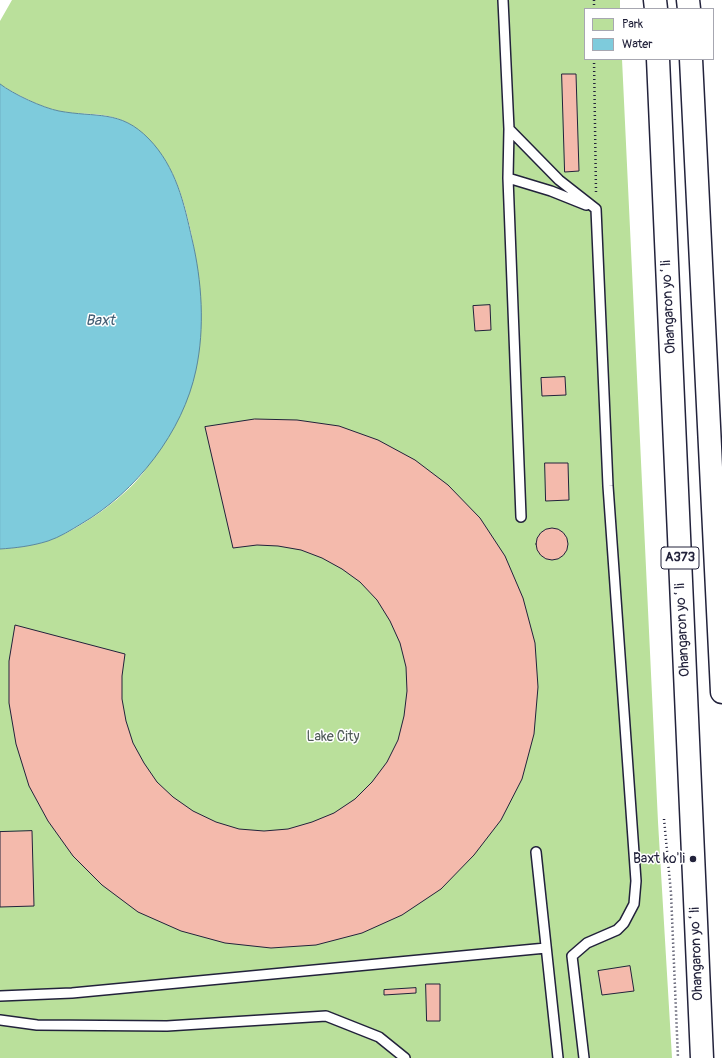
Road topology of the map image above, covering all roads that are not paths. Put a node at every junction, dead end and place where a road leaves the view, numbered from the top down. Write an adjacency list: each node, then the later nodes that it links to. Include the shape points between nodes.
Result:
1 (503, 0): 4 (lane)
2 (658, 60): 16 (highway, Ohangaron yoʻli / A373)
3 (691, 60): 8 (highway, A373)
4 (509, 129): 5 (lane); 6 (lane, via 559,180)
5 (508, 178): 6 (lane, via 551,191); 7 (lane)
6 (596, 209): 15 (lane, via 608,486 636,881 634,904 624,923 617,930 587,944 572,956)
7 (521, 517)
8 (722, 692)
9 (536, 852): 10 (lane)
10 (546, 948): 11 (lane, via 72,993); 14 (lane)
11 (0, 996)
12 (0, 1020): 13 (lane, via 37,1025 167,1026 326,1016 379,1037)
13 (405, 1058)
14 (558, 1058)
15 (584, 1058)
16 (702, 1058)

